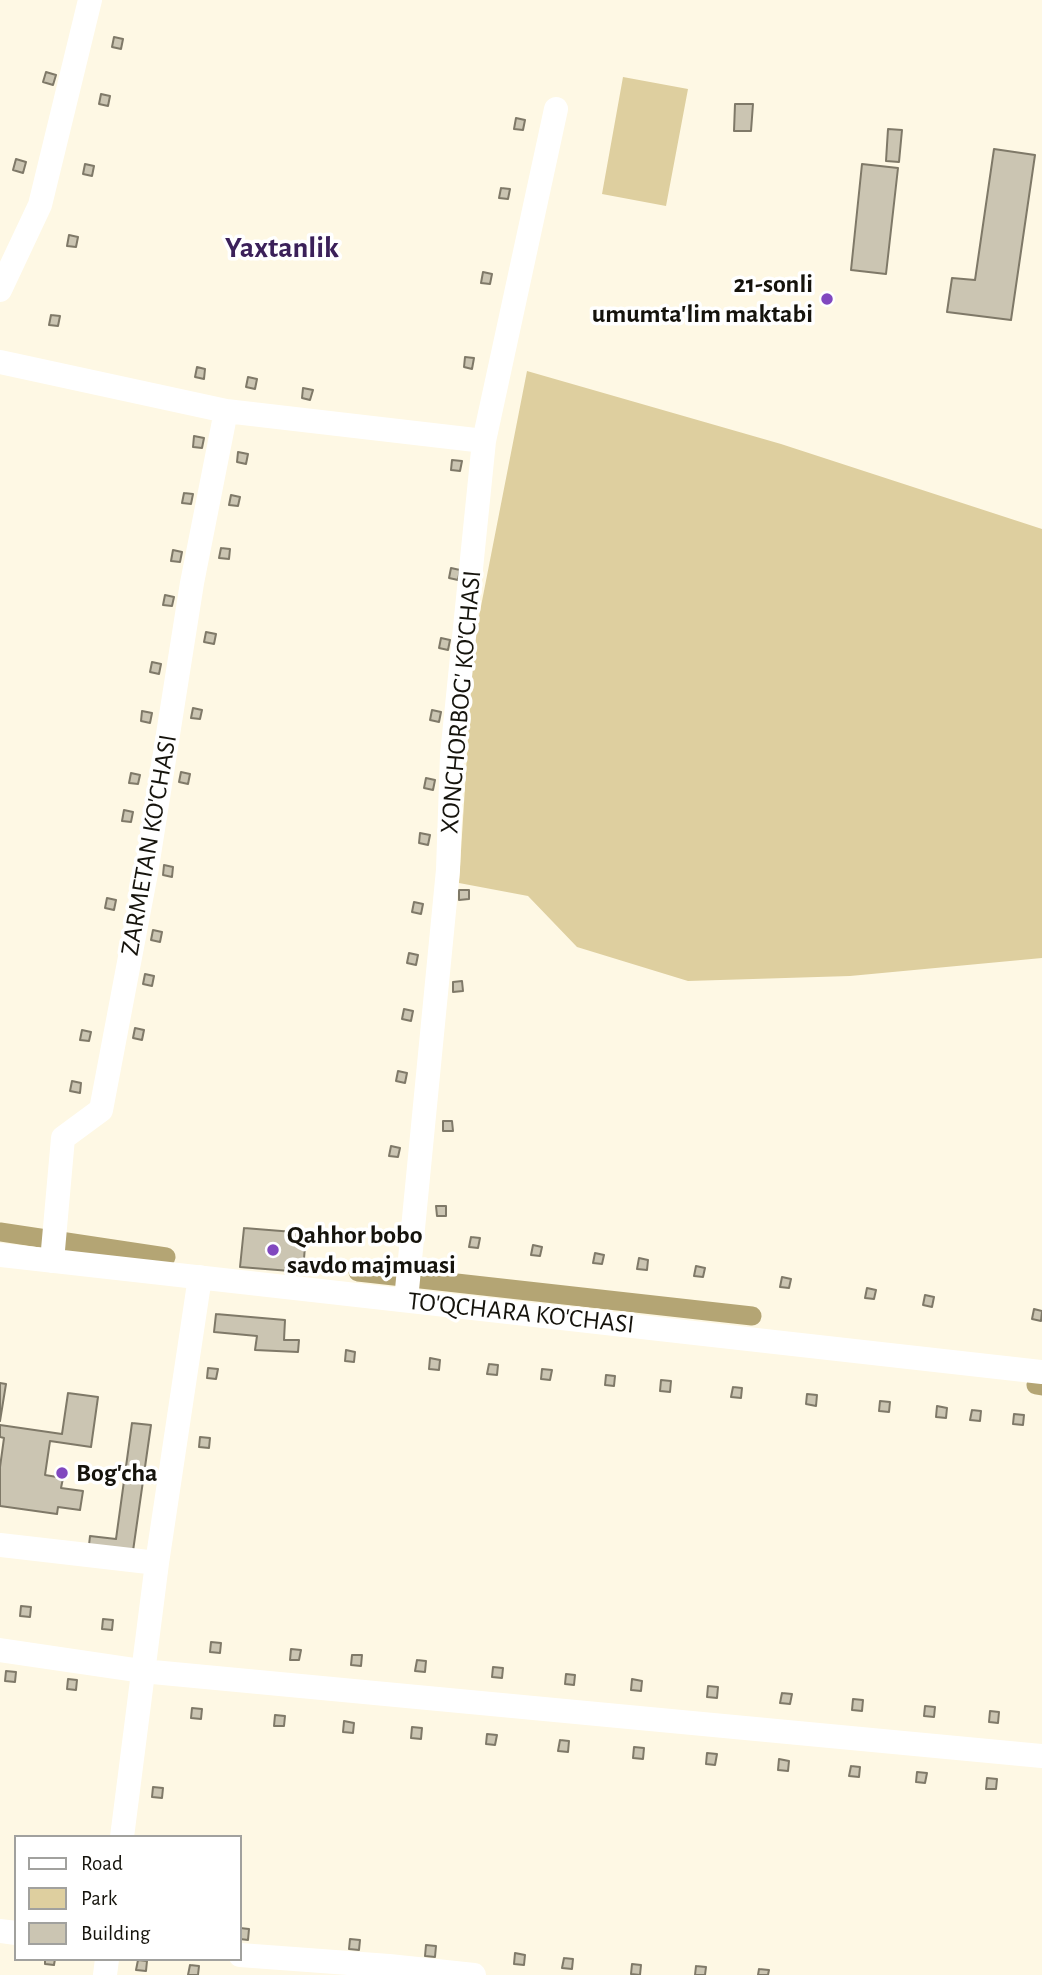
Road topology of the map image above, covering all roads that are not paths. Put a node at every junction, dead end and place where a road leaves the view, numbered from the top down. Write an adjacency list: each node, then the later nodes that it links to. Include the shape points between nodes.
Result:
1 (84, 2): 3 (street, via 40,205)
2 (556, 109): 6 (street, XONCHORBOG' KO'CHASI)
3 (0, 290)
4 (0, 362): 5 (street)
5 (226, 411): 6 (street); 8 (street, ZARMETAN KO'CHASI, via 101,1110 63,1138)
6 (484, 442): 10 (street, XONCHORBOG' KO'CHASI, via 452,755 448,870)
7 (0, 1255): 8 (street, TO'QCHARA KO'CHASI)
8 (52, 1261): 9 (street, TO'QCHARA KO'CHASI)
9 (200, 1277): 10 (street, TO'QCHARA KO'CHASI); 13 (street)
10 (406, 1300): 11 (street, TO'QCHARA KO'CHASI)
11 (1042, 1372)
12 (0, 1545): 13 (street)
13 (157, 1563): 15 (street)
14 (0, 1650): 15 (street)
15 (142, 1671): 16 (street); 17 (street)
16 (1042, 1756)
17 (122, 1835)
18 (242, 1955): 19 (street)
19 (474, 1975)

